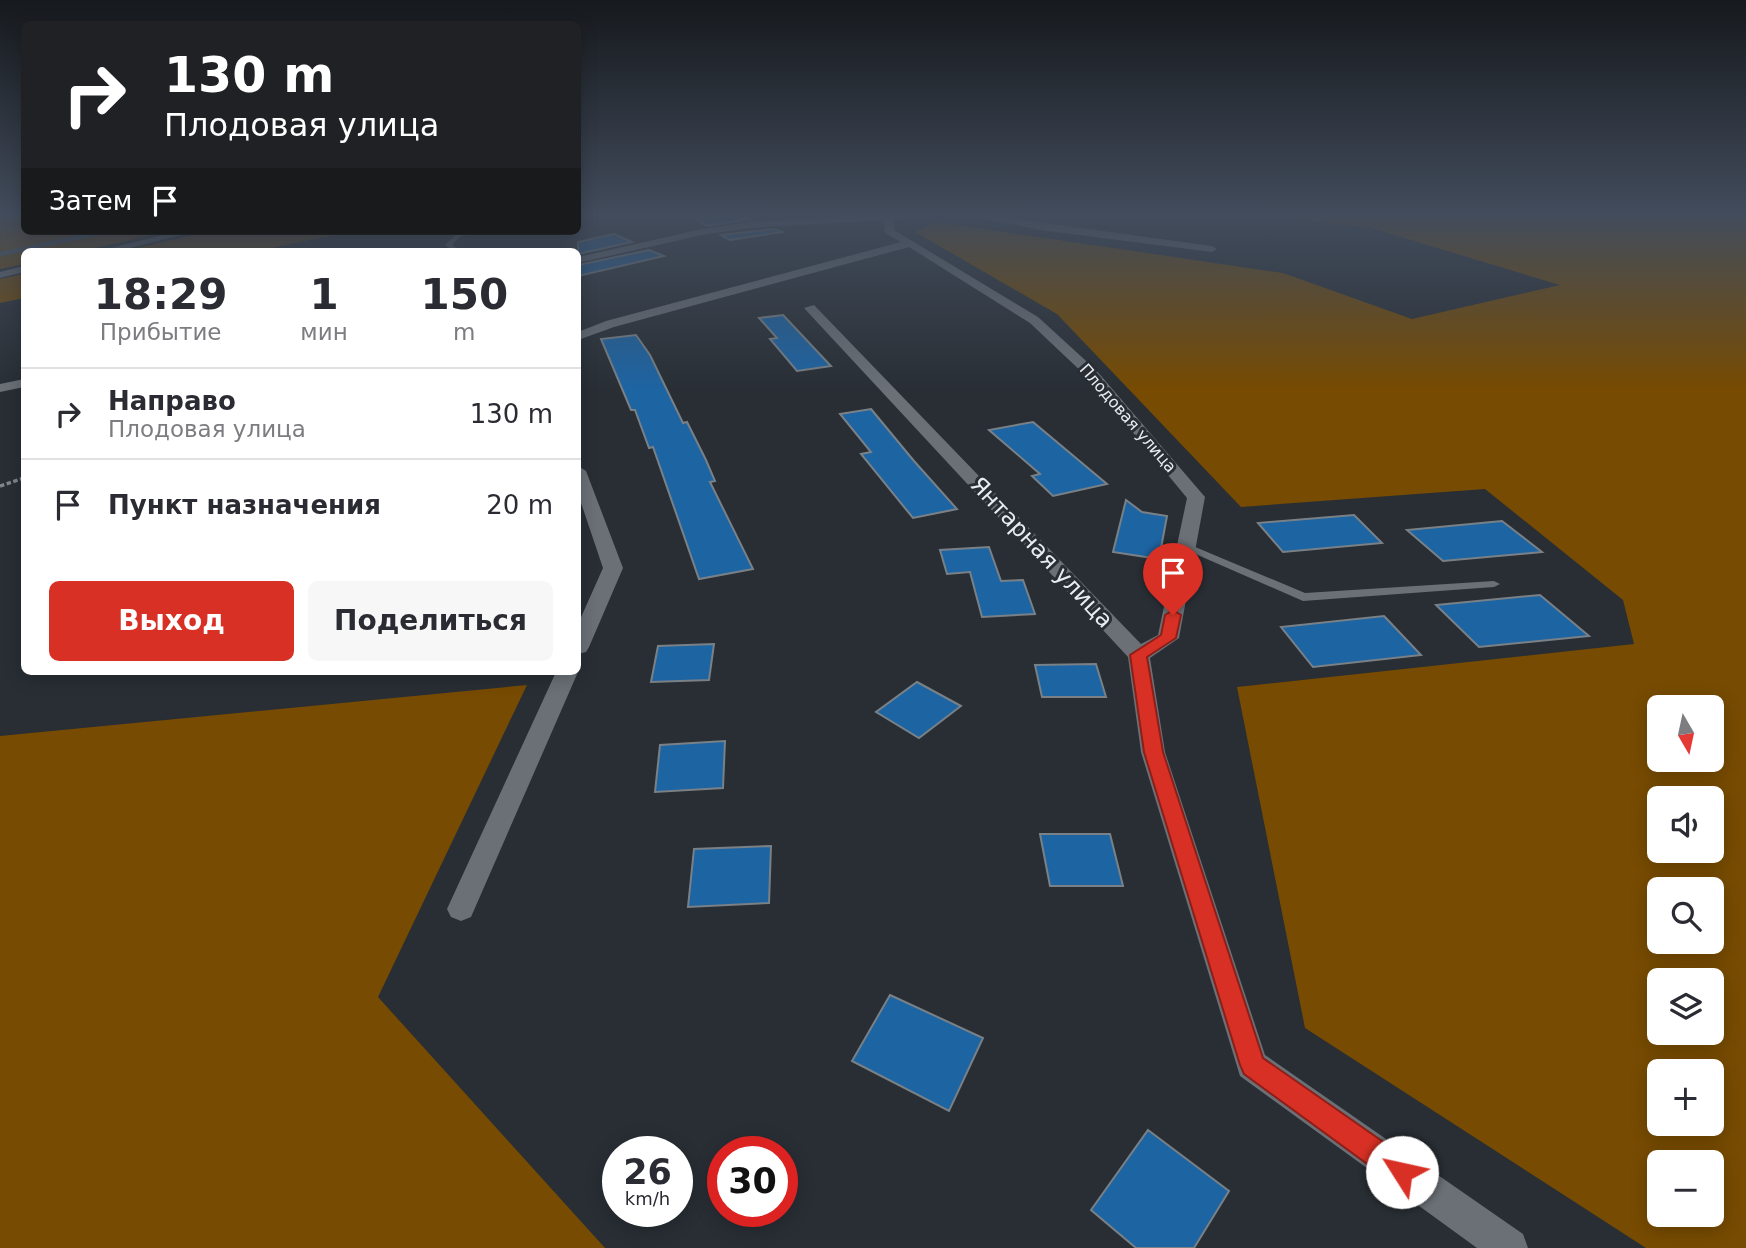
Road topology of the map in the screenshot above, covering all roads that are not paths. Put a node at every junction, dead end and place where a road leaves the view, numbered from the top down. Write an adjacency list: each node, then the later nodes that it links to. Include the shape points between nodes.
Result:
1 (794, 274): 4 (street)
2 (960, 274): 8 (street, Плодовая улица, via 1034,320 1091,373 1196,497)
3 (810, 308): 11 (street, Янтарная улица)
4 (581, 335)
5 (21, 384): 6 (street)
6 (0, 388)
7 (581, 479): 10 (street, via 613,568)
8 (1188, 547): 9 (lane, via 1303,597); 11 (street, Плодовая улица, via 1168,638)
9 (1494, 584)
10 (581, 640)
11 (1139, 655): 14 (street, via 1153,752 1252,1065)
12 (565, 675): 13 (street)
13 (461, 909)
14 (1509, 1248)

